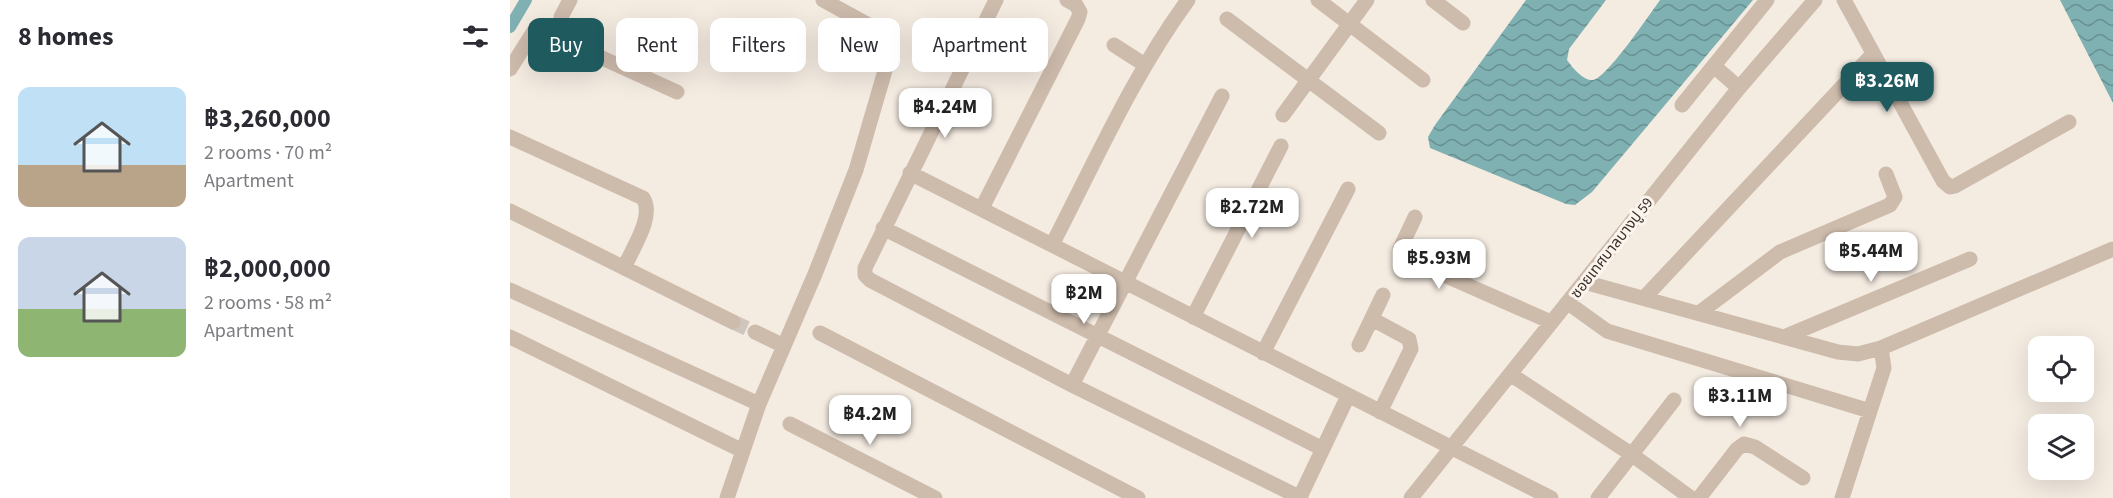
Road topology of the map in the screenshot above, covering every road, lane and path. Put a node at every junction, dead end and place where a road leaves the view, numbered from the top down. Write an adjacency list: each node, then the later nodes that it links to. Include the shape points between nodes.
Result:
1 (570, 0): 12 (street)
2 (822, 0): 60 (street, via 887,35 891,50 856,170)
3 (996, 0): 32 (street)
4 (1066, 0): 35 (street, via 1076,5 1078,19)
5 (1188, 0): 18 (street)
6 (1318, 0): 15 (street)
7 (1367, 0): 15 (street)
8 (1433, 0): 14 (street)
9 (1767, 0): 19 (street)
10 (1815, 0): 23 (street, ซอยเทศบาลบางปู 59)
11 (1844, 0): 17 (street)
12 (561, 17)
13 (1227, 19): 22 (street)
14 (1463, 23)
15 (1349, 24): 21 (street); 22 (street)
16 (1114, 45): 18 (street)
17 (1873, 54): 28 (street, via 1943,181 1950,187); 47 (street)
18 (1145, 65): 39 (street)
19 (1714, 66): 23 (street); 26 (street)
20 (510, 69): 24 (street, via 536,28)
21 (1423, 80)
22 (1308, 81): 27 (street); 29 (street)
23 (1739, 88): 44 (street, ซอยเทศบาลบางปู 59)
24 (677, 92)
25 (1222, 96): 43 (street)
26 (1682, 105)
27 (1283, 114)
28 (2068, 122)
29 (1379, 133)
30 (510, 137): 42 (street, via 643,198 648,216)
31 (1281, 146): 50 (street)
32 (910, 173): 35 (street); 38 (street)
33 (1886, 174): 49 (street, via 1895,197 1890,205 1780,252)
34 (1348, 189): 62 (street)
35 (982, 208): 39 (street)
36 (510, 211): 42 (street)
37 (1415, 217): 53 (street, via 1400,249 1403,257)
38 (883, 228): 56 (street); 64 (street, via 865,268 870,280)
39 (1052, 245): 43 (street)
40 (2113, 249): 61 (street)
41 (1970, 259): 58 (street)
42 (624, 268): 52 (street)
43 (1126, 281): 50 (street); 56 (street)
44 (1584, 282): 47 (street); 48 (street, ซอยเทศบาลบางปู 59)
45 (510, 290): 67 (street)
46 (1383, 295): 51 (street)
47 (1644, 298): 49 (street)
48 (1568, 303): 53 (street, ซอยเทศบาลบางปู 59); 68 (street, via 1607,331)
49 (1699, 314): 58 (street)
50 (1193, 317): 62 (street)
51 (1372, 319): 59 (street); 69 (street, via 1412,344)
52 (734, 322)
53 (1551, 322): 63 (street, ซอยเทศบาลบางปู 59)
54 (755, 332): 60 (street)
55 (820, 333): 79 (street)
56 (1097, 336): 64 (street); 72 (street)
57 (510, 337): 73 (street)
58 (1784, 337): 61 (street, via 1849,354)
59 (1359, 345)
60 (784, 346): 67 (street)
61 (1881, 348): 68 (street, via 1884,368)
62 (1263, 353): 65 (street)
63 (1510, 374): 71 (street, ซอยเทศบาลบางปู 59); 74 (street)
64 (1072, 385): 80 (street)
65 (1348, 396): 69 (street); 72 (street)
66 (1674, 400): 74 (street)
67 (759, 404): 73 (street)
68 (1870, 411): 86 (street)
69 (1380, 412): 71 (street)
70 (789, 424): 78 (street)
71 (1451, 448): 76 (street); 81 (street, ซอยเทศบาลบางปู 59)
72 (1323, 449): 80 (street)
73 (743, 451): 77 (street)
74 (1631, 454): 83 (street); 84 (street)
75 (1803, 478): 85 (street, via 1744,444)
76 (1524, 492): 82 (street)
77 (727, 498)
78 (935, 498)
79 (1138, 498)
80 (1300, 498)
81 (1411, 498)
82 (1551, 498)
83 (1598, 498)
84 (1691, 498)
85 (1699, 498)
86 (1842, 498)

